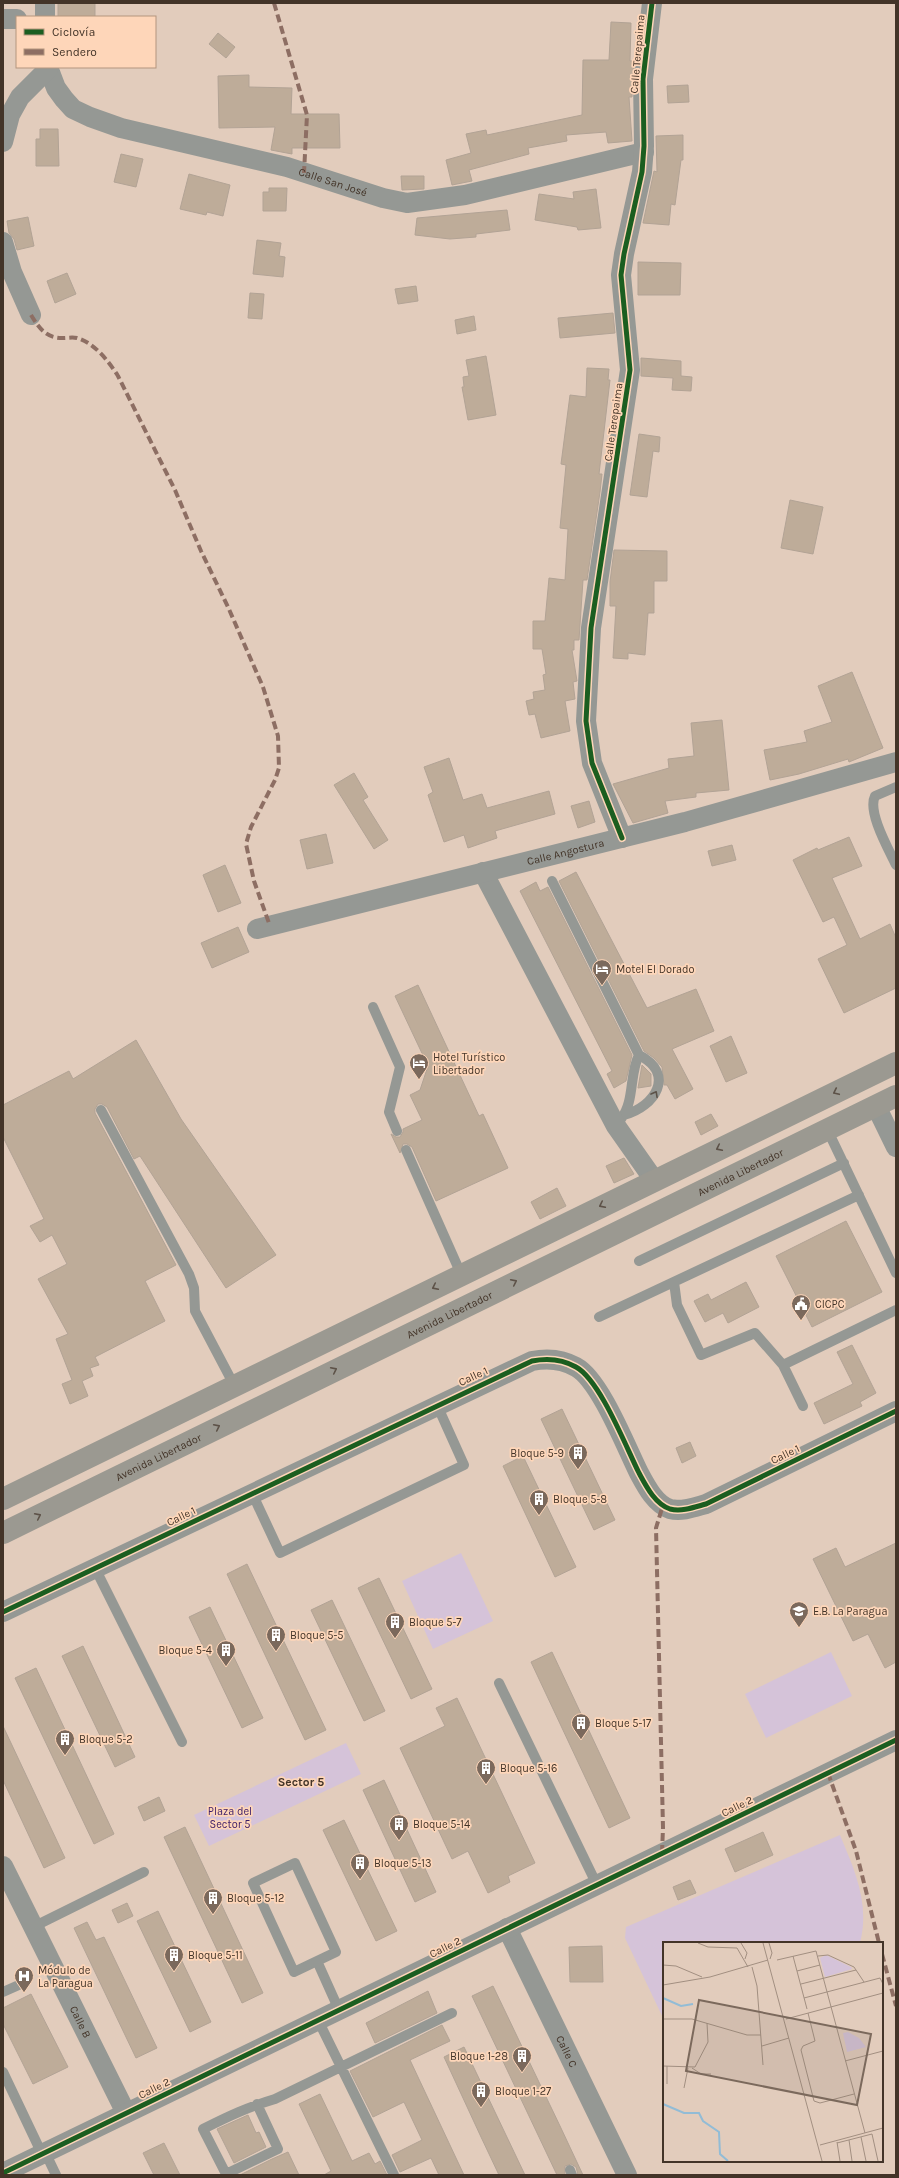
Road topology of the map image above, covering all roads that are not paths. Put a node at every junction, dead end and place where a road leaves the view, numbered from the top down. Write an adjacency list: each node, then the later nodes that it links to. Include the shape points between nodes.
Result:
1 (45, 3): 3 (street)
2 (652, 3): 8 (street, Calle Terepaima, via 643,79)
3 (45, 16)
4 (3, 19): 5 (street)
5 (16, 19)
6 (48, 68): 7 (street, via 20,98 10,115); 8 (street, Calle San José, via 56,88 64,99 73,109 90,118 121,128 287,167 383,198 407,203 465,194)
7 (3, 142)
8 (644, 152): 13 (street, Calle Terepaima, via 621,275 630,370 591,628 586,721 592,763)
9 (3, 242): 10 (street, via 12,272)
10 (31, 315)
11 (896, 762): 13 (street, Calle Angostura)
12 (896, 787): 14 (lane, via 875,796 873,803 878,825)
13 (622, 838): 16 (street, Calle Angostura)
14 (893, 850): 15 (lane)
15 (896, 865)
16 (483, 872): 18 (street, Calle Angostura); 26 (street)
17 (552, 880): 20 (lane)
18 (257, 929)
19 (373, 1007): 28 (lane, via 400,1068 389,1112)
20 (640, 1055): 26 (lane, via 635,1066 630,1096); 26 (lane, one-way to 20, via 645,1106 654,1098 658,1088 654,1067 647,1058)
21 (896, 1063): 22 (main road)
22 (863, 1079): 24 (main road); 32 (main road, one-way to 32)
23 (896, 1096): 24 (main road, Avenida Libertador)
24 (876, 1106): 27 (main road, Avenida Libertador); 29 (street)
25 (101, 1110): 41 (lane, via 190,1274 196,1311)
26 (620, 1121): 32 (street)
27 (827, 1129): 31 (lane); 47 (main road, Avenida Libertador, one-way to 27)
28 (397, 1131)
29 (896, 1147)
30 (406, 1150): 36 (lane)
31 (844, 1163): 33 (lane); 34 (lane)
32 (654, 1180): 36 (main road, one-way to 36)
33 (859, 1195): 35 (lane); 37 (lane)
34 (639, 1261)
35 (896, 1273)
36 (461, 1274): 41 (main road, one-way to 41)
37 (674, 1282): 39 (lane); 40 (lane, via 677,1305 701,1355 755,1333)
38 (896, 1310): 40 (lane)
39 (599, 1317)
40 (782, 1365): 43 (lane)
41 (234, 1385): 46 (main road)
42 (437, 1405): 44 (street, Calle 1, via 532,1361 554,1359 576,1367 592,1382 602,1398 653,1496 662,1505 678,1510 706,1504); 45 (street, Calle 1); 45 (lane, via 464,1465 295,1546 280,1553)
43 (803, 1406)
44 (896, 1411)
45 (252, 1493): 48 (street, Calle 1)
46 (3, 1499)
47 (3, 1533)
48 (95, 1568): 49 (street, Calle 1); 52 (lane)
49 (3, 1612)
50 (499, 1683): 55 (lane)
51 (896, 1740): 55 (street, Calle 2)
52 (182, 1742)
53 (3, 1866): 56 (street, Calle B)
54 (144, 1872): 56 (lane)
55 (597, 1885): 57 (street, Calle 2)
56 (33, 1927): 67 (street, Calle B)
57 (507, 1928): 61 (street, Calle 2); 72 (street, Calle C)
58 (317, 1961): 58 (lane, via 294,1972 253,1883 295,1863 336,1952); 61 (lane)
59 (20, 1984): 60 (lane)
60 (3, 1992)
61 (339, 2010): 63 (street, Calle 2)
62 (452, 2012): 64 (lane)
63 (318, 2020): 64 (lane); 67 (street, Calle 2)
64 (341, 2067): 66 (lane); 71 (lane)
65 (3, 2072): 68 (lane)
66 (257, 2104): 66 (lane, via 203,2129 226,2174 278,2149)
67 (126, 2113): 68 (street, Calle 2)
68 (43, 2153): 69 (street, Calle 2); 70 (lane)
69 (3, 2173)
70 (56, 2175)
71 (394, 2175)
72 (627, 2175)

